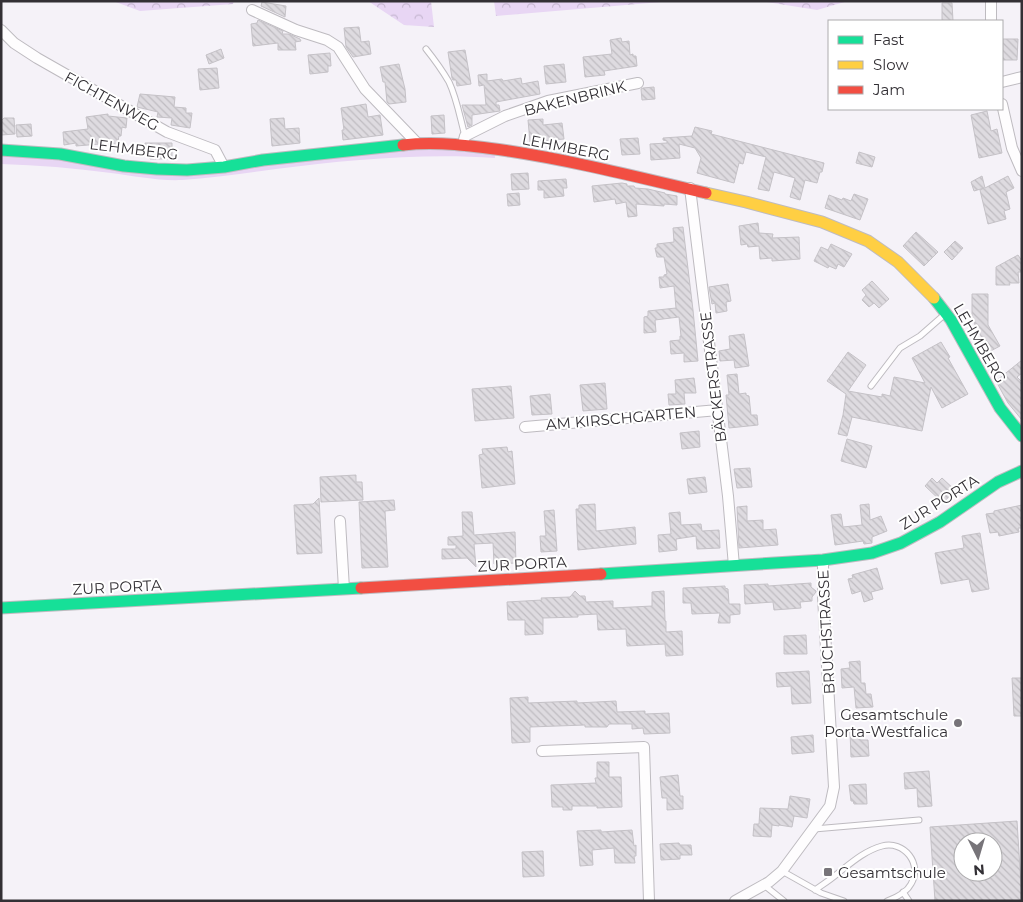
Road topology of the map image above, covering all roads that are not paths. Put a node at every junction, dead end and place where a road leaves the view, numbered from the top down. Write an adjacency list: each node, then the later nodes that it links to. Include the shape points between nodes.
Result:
1 (991, 1): 3 (street)
2 (252, 10): 11 (street, via 338,47 365,89)
3 (991, 20)
4 (1, 30): 15 (street, FICHTENWEG, via 14,43 54,68 167,132 215,150)
5 (426, 49): 10 (lane, via 449,82 456,99)
6 (1022, 77): 8 (street)
7 (638, 82): 10 (street, BAKENBRINK, via 548,101 505,116)
8 (1003, 82)
9 (1003, 108): 12 (street)
10 (464, 140): 11 (street, LEHMBERG); 17 (street, LEHMBERG)
11 (417, 143): 15 (street, LEHMBERG)
12 (1012, 148): 14 (street); 16 (street)
13 (1, 150): 15 (street, LEHMBERG, via 60,154 157,170)
14 (1022, 154)
15 (224, 167)
16 (1022, 171)
17 (690, 188): 18 (street, LEHMBERG, via 822,222 868,241 898,262); 20 (street, BÄCKERSTRASSE)
18 (946, 313): 19 (lane, via 920,336 900,348); 22 (street, LEHMBERG, via 1000,408)
19 (871, 386)
20 (718, 410): 21 (street, AM KIRSCHGARTEN); 26 (street, BÄCKERSTRASSE)
21 (525, 427)
22 (1022, 436)
23 (1022, 471): 25 (street, ZUR PORTA, via 998,482 940,522 901,543 872,553)
24 (340, 520): 27 (street)
25 (822, 560): 26 (street, ZUR PORTA); 31 (street, BRUCHSTRASSE, via 834,787 830,806)
26 (734, 566): 27 (street, ZUR PORTA)
27 (344, 589): 28 (street, ZUR PORTA)
28 (1, 608)
29 (542, 750): 36 (street, via 644,747)
30 (919, 820): 31 (lane)
31 (814, 829): 32 (street, BRUCHSTRASSE)
32 (782, 871): 33 (street, BRUCHSTRASSE); 34 (lane)
33 (764, 885): 37 (street, BRUCHSTRASSE); 38 (lane)
34 (815, 890): 35 (lane, via 866,852 890,844 909,854 914,865 911,885); 39 (lane)
35 (903, 892): 40 (lane); 41 (lane)
36 (649, 901)
37 (735, 901)
38 (784, 901)
39 (844, 901)
40 (886, 901)
41 (909, 901)

